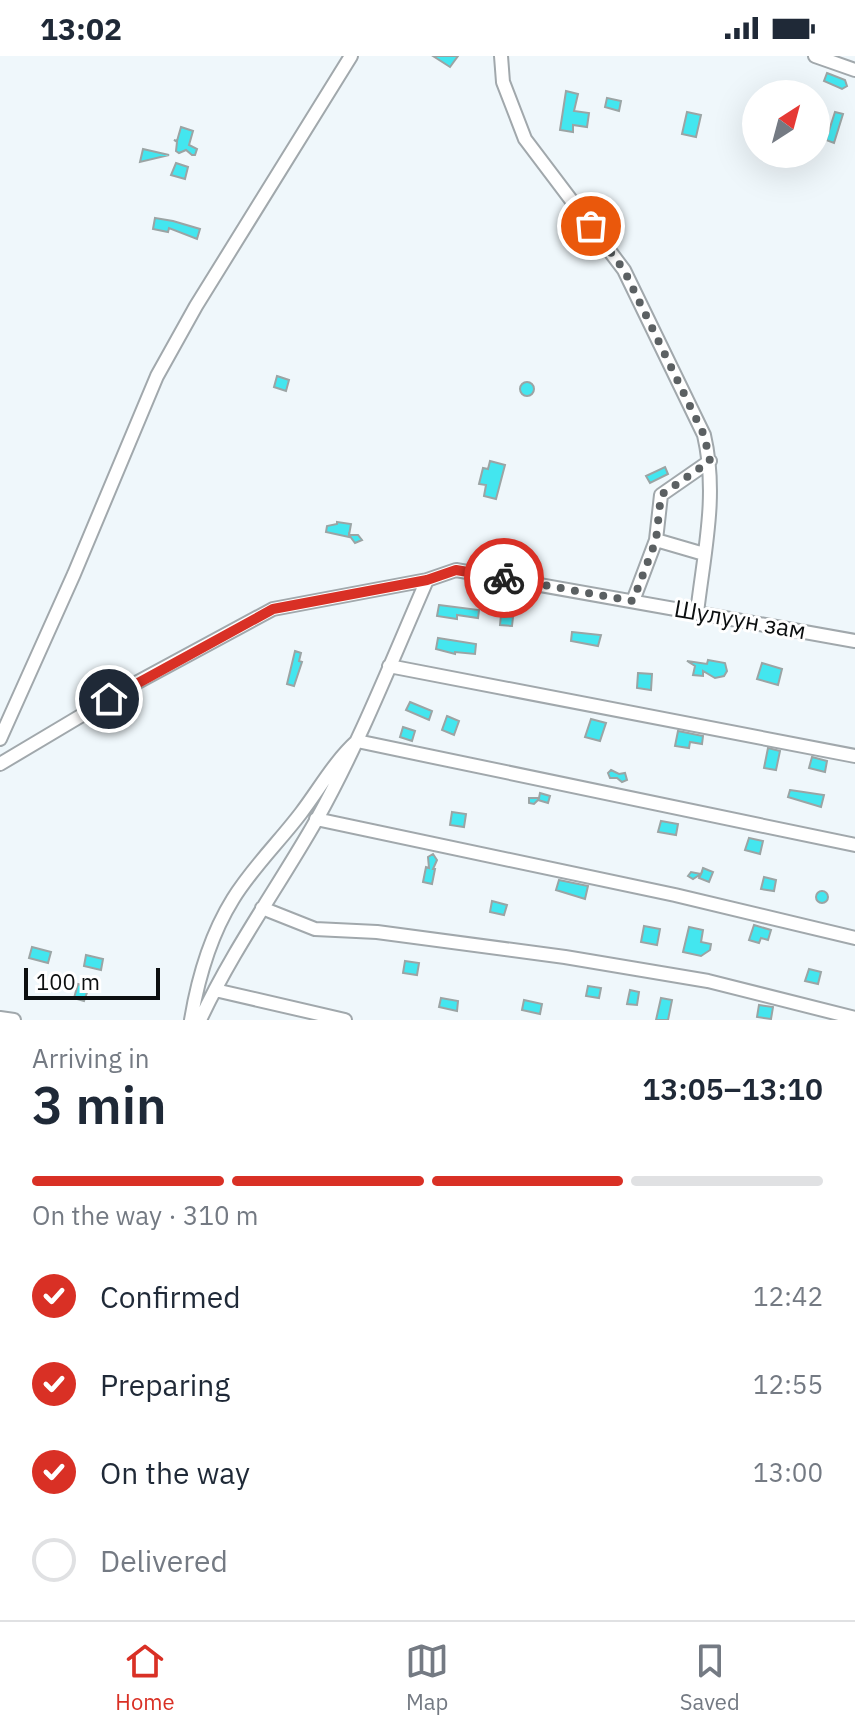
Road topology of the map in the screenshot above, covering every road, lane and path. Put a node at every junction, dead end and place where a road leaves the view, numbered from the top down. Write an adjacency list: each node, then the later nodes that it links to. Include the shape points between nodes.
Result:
1 (351, 56): 13 (street, via 157,376)
2 (501, 56): 5 (street, via 503,82 525,139 624,270 704,435)
3 (815, 56): 4 (street)
4 (855, 70)
5 (710, 461): 6 (street, via 661,495); 7 (street)
6 (656, 540): 7 (street); 9 (street)
7 (704, 554): 10 (street)
8 (427, 580): 9 (street, Шулуун зам, via 456,570); 12 (street); 16 (street, Шулуун зам, via 273,609)
9 (633, 601): 10 (street, Шулуун зам)
10 (697, 613): 11 (street, Шулуун зам)
11 (855, 641)
12 (389, 666): 14 (street); 15 (street)
13 (0, 739)
14 (357, 741): 17 (street); 18 (street); 25 (street, via 234,898 201,970)
15 (855, 756)
16 (0, 764)
17 (316, 819): 19 (street); 20 (street)
18 (855, 845)
19 (262, 908): 21 (street); 23 (street, via 315,929 565,957 708,981)
20 (855, 938)
21 (215, 990): 26 (street); 27 (street)
22 (0, 1018): 24 (street)
23 (855, 1018)
24 (14, 1020)
25 (191, 1020)
26 (200, 1020)
27 (345, 1020)

